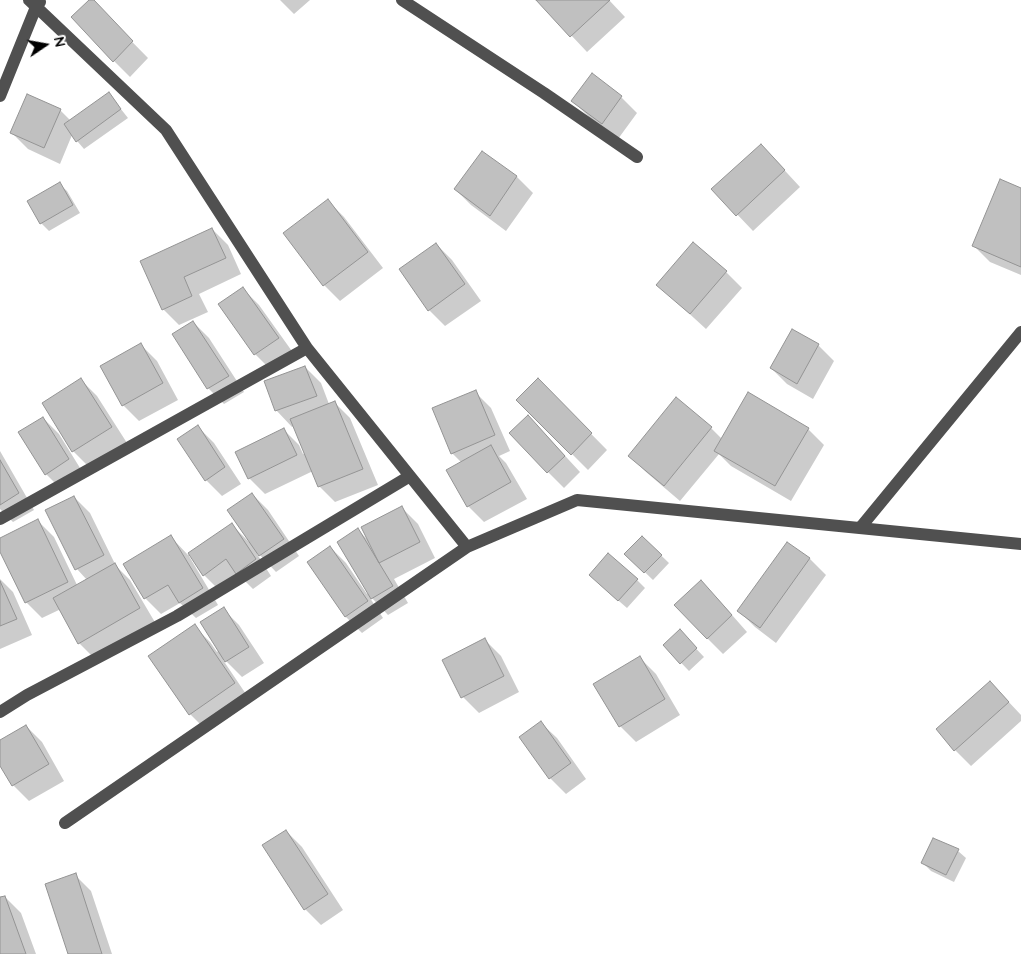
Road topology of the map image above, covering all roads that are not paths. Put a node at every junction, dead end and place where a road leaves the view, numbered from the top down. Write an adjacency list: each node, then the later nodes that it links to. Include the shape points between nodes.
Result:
1 (402, 0): 4 (street)
2 (36, 2): 3 (street); 6 (street, via 166,130)
3 (0, 96)
4 (637, 157)
5 (1021, 332): 9 (street)
6 (307, 348): 7 (street); 8 (street)
7 (410, 476): 11 (street); 12 (street, via 177,616)
8 (0, 520)
9 (860, 528): 10 (street); 11 (street, via 577,500)
10 (1021, 544)
11 (467, 547): 13 (street)
12 (0, 712)
13 (65, 823)

